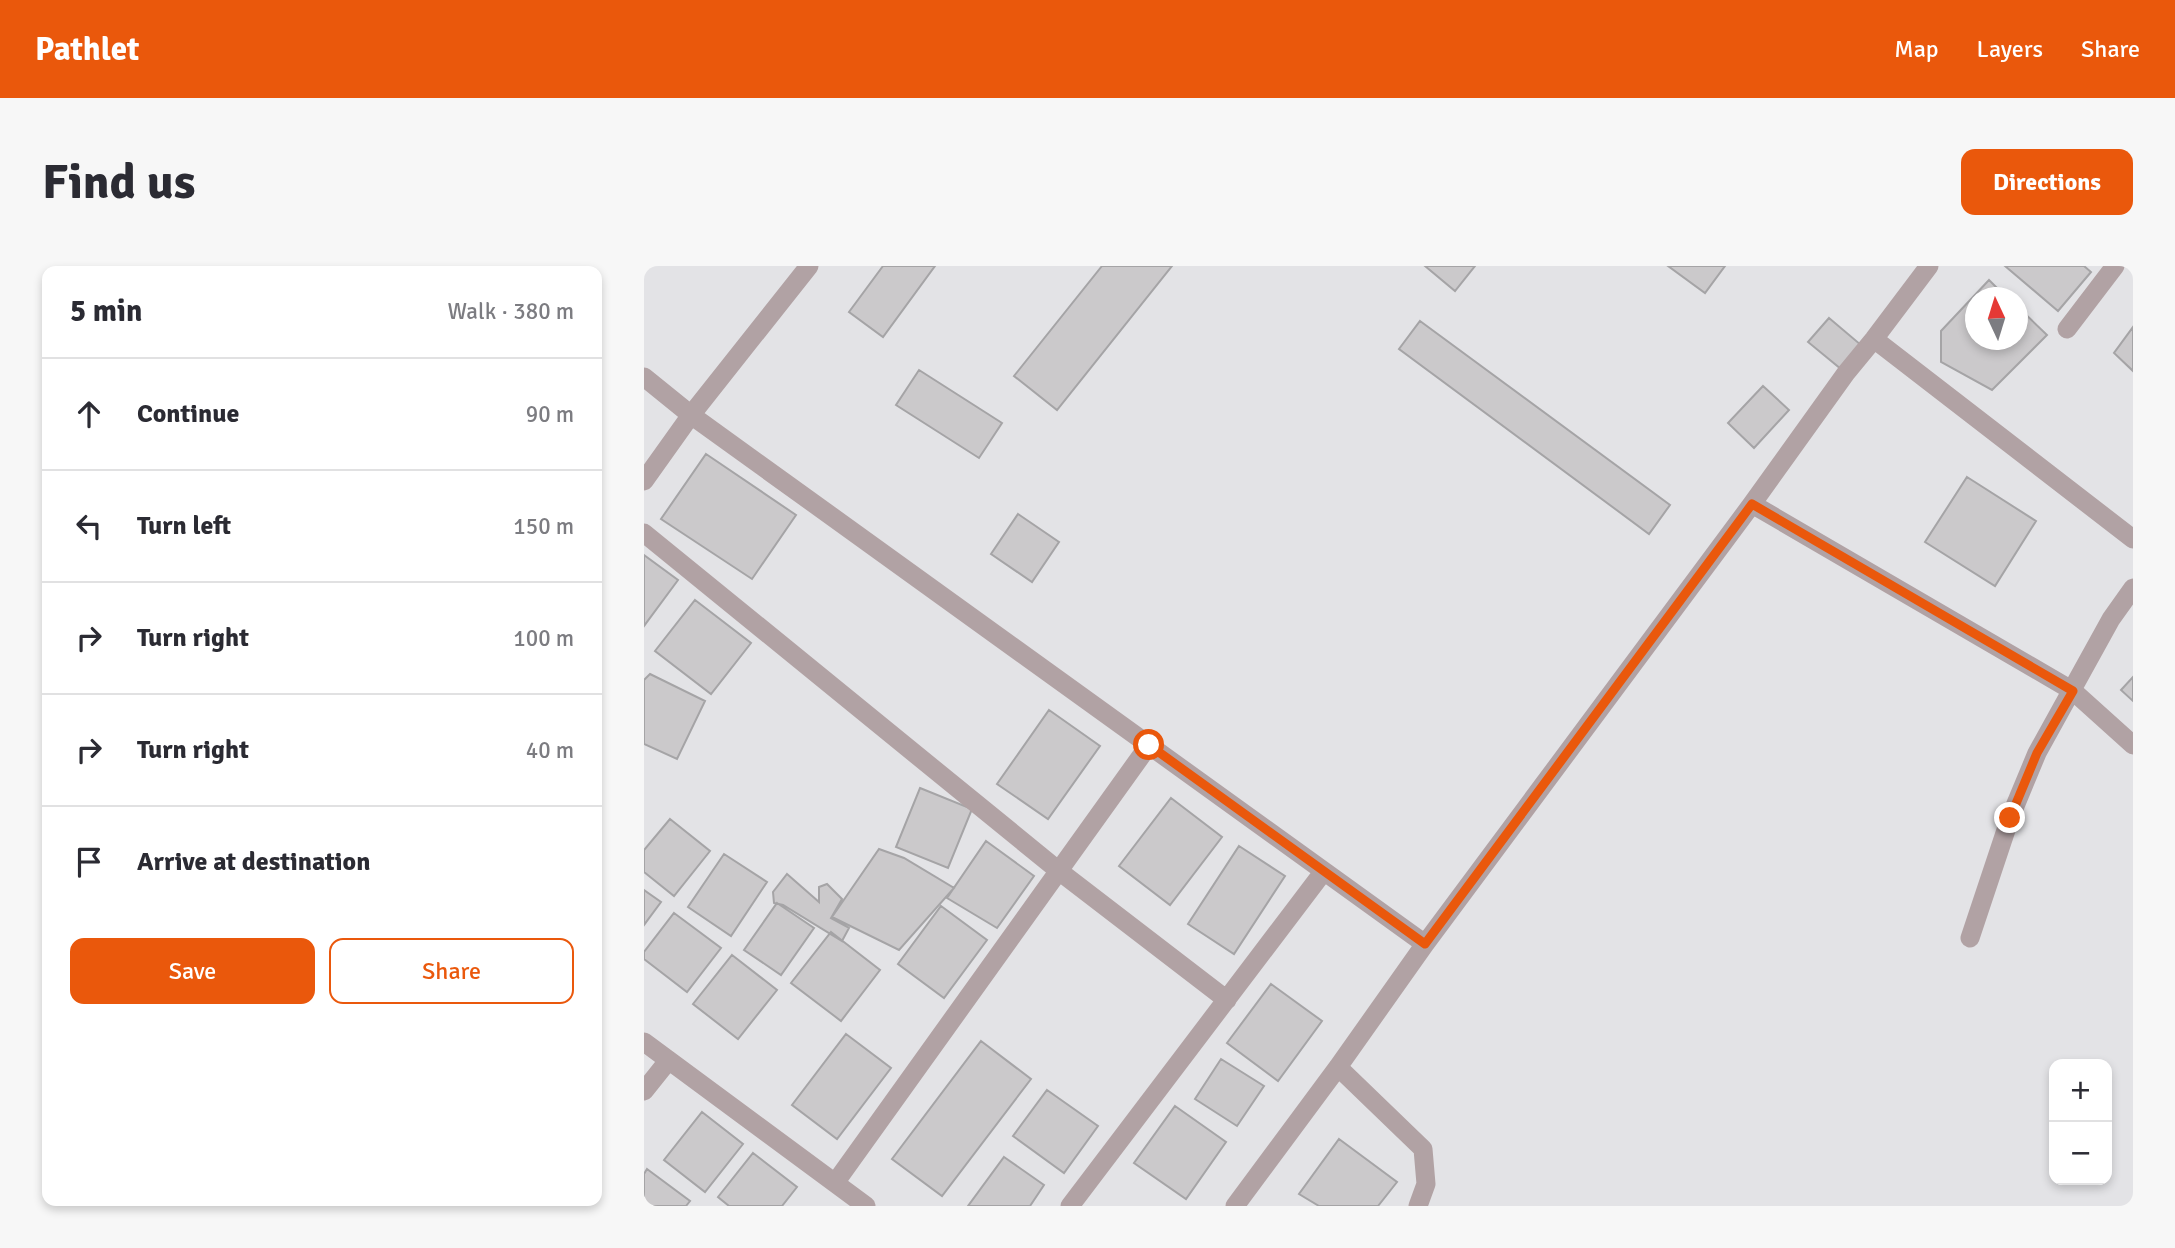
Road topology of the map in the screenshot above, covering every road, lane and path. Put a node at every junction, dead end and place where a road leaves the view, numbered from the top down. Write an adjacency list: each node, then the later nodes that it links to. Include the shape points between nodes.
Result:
1 (809, 266): 7 (street)
2 (1928, 266): 5 (street)
3 (2115, 266): 4 (street)
4 (2067, 329)
5 (1874, 339): 9 (street); 11 (street)
6 (644, 377): 7 (street)
7 (691, 415): 8 (street); 14 (street)
8 (644, 481)
9 (1752, 504): 13 (street); 19 (street)
10 (644, 533): 16 (street)
11 (2133, 539)
12 (2133, 588): 13 (street)
13 (2073, 691): 15 (street); 18 (street, via 2037,753)
14 (1149, 745): 16 (street); 17 (street)
15 (2133, 745)
16 (1059, 871): 20 (street); 25 (street)
17 (1324, 871): 19 (street); 20 (street)
18 (1970, 938)
19 (1425, 944): 23 (street)
20 (1227, 1000): 27 (street)
21 (644, 1042): 22 (street)
22 (668, 1061): 24 (street); 25 (street)
23 (1338, 1067): 28 (street); 29 (street, via 1423,1149 1426,1184)
24 (644, 1091)
25 (835, 1183): 26 (street)
26 (866, 1206)
27 (1070, 1206)
28 (1235, 1206)
29 (1418, 1206)

